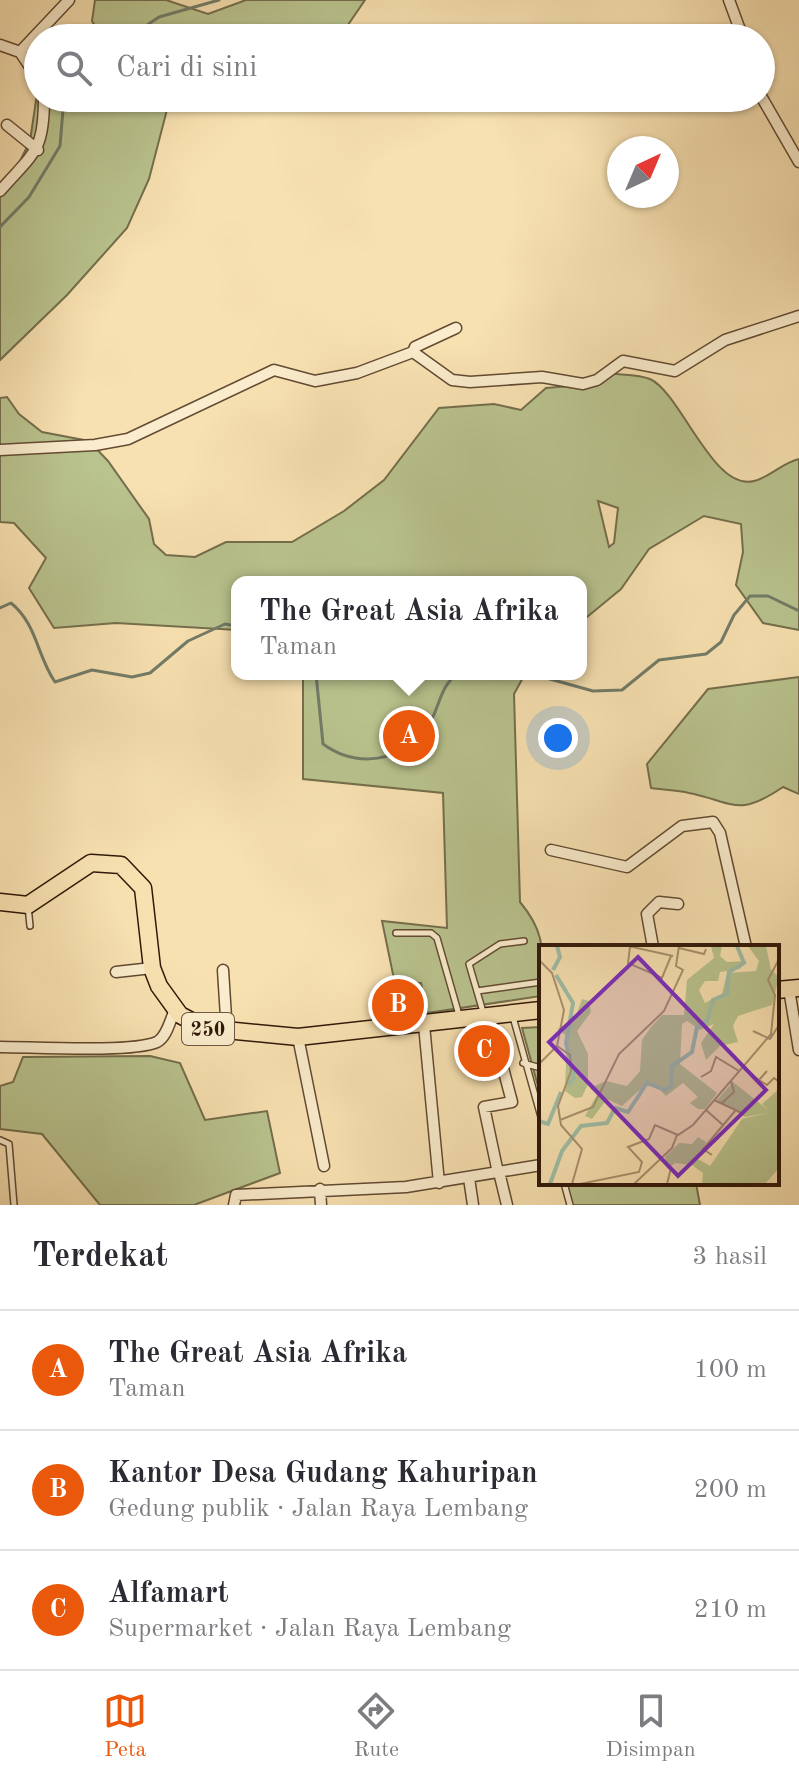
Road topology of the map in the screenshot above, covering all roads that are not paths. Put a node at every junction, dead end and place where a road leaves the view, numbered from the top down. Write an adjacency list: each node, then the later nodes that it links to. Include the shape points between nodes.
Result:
1 (69, 0): 3 (street)
2 (729, 0): 4 (street)
3 (46, 24)
4 (738, 24)
5 (0, 45): 7 (street)
6 (24, 48): 7 (street)
7 (20, 52): 8 (street)
8 (24, 58)
9 (44, 112): 12 (street)
10 (770, 112): 13 (street)
11 (7, 125): 12 (street)
12 (38, 150): 14 (street)
13 (799, 162)
14 (0, 191)
15 (799, 316): 17 (street, via 725,340 675,371 623,361 583,384 542,377 455,381)
16 (456, 328): 17 (street)
17 (413, 352): 18 (street, via 357,373 315,381 274,370 263,373 128,439)
18 (0, 450)
19 (551, 850): 27 (street, via 627,867 682,826 713,822)
20 (0, 902): 22 (main road)
21 (678, 904): 26 (street, via 659,902 647,914)
22 (28, 905): 23 (lane); 28 (main road, 250, via 91,863 121,865 143,888)
23 (30, 926)
24 (396, 933): 38 (lane, via 431,933 437,938)
25 (524, 941): 33 (lane, via 500,944 471,961)
26 (653, 945)
27 (746, 945)
28 (152, 968): 30 (street); 34 (main road, 250)
29 (223, 970): 40 (street)
30 (116, 972)
31 (539, 982): 33 (lane)
32 (788, 989): 43 (street)
33 (477, 991): 37 (lane)
34 (175, 1010): 40 (main road, 250, via 205,1028); 42 (street, via 156,1042 97,1048)
35 (539, 1010): 36 (main road, 250)
36 (512, 1012): 37 (main road, 250); 44 (lane)
37 (486, 1016): 38 (main road, 250); 50 (street, via 512,1102 484,1107)
38 (461, 1020): 39 (main road, 250)
39 (424, 1025): 41 (main road, 250); 52 (street)
40 (227, 1033): 41 (main road, 250)
41 (298, 1037): 49 (street)
42 (0, 1047)
43 (799, 1050)
44 (523, 1063): 45 (lane); 46 (lane)
45 (539, 1067)
46 (539, 1111)
47 (0, 1140): 55 (lane, via 9,1144)
48 (539, 1165): 50 (street)
49 (324, 1166)
50 (499, 1172): 51 (street); 59 (street)
51 (469, 1178): 52 (street); 58 (street)
52 (439, 1183): 54 (street)
53 (565, 1185): 60 (lane)
54 (320, 1189): 56 (street, via 236,1195); 57 (street)
55 (14, 1205)
56 (234, 1205)
57 (321, 1205)
58 (473, 1205)
59 (507, 1205)
60 (570, 1205)

